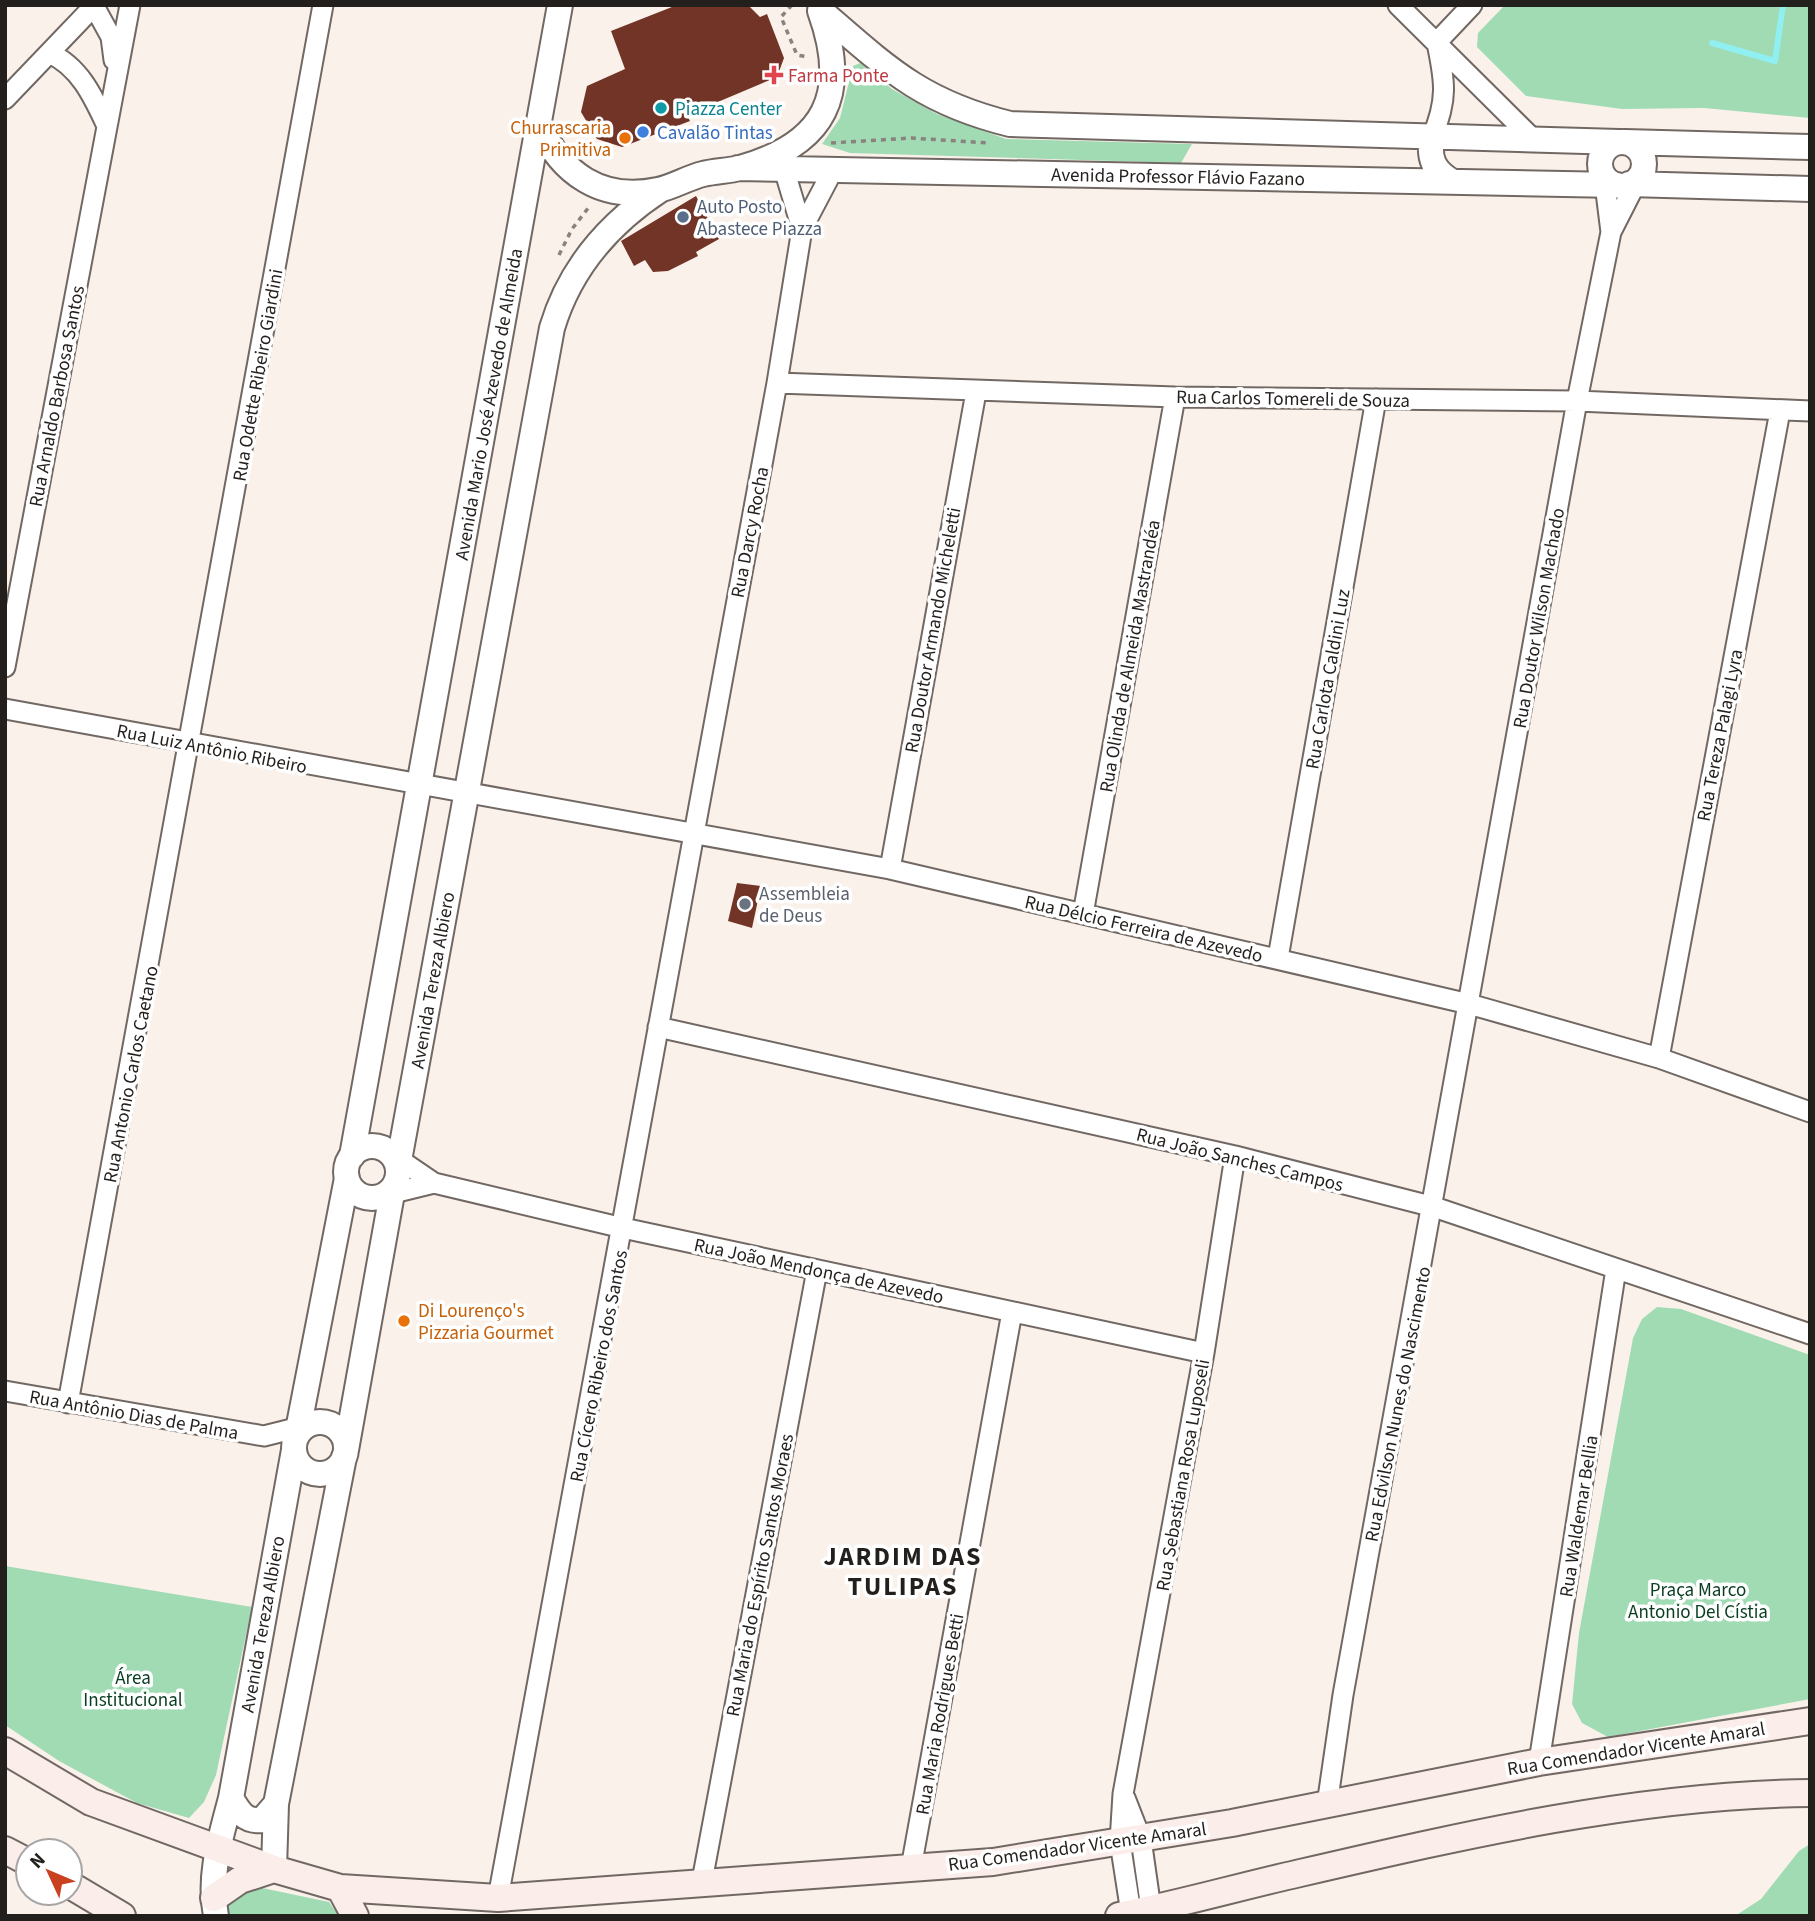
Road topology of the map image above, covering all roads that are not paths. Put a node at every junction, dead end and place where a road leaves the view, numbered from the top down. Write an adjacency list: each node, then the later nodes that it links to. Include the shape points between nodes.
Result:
1 (130, 5): 10 (street, Rua Arnaldo Barbosa Santos)
2 (323, 5): 36 (street, Rua Odette Ribeiro Giardini)
3 (1398, 5): 8 (street)
4 (1472, 5): 8 (street)
5 (94, 6): 9 (street); 10 (street, Rua Arnaldo Barbosa Santos, via 111,37)
6 (817, 7): 14 (street, via 919,91 957,109 1010,124); 18 (street, via 834,59 833,81 822,115 787,150)
7 (554, 11): 13 (street, Avenida Mario José Azevedo de Almeida)
8 (1437, 42): 14 (street, via 1446,84 1443,110); 15 (street)
9 (50, 53): 11 (street); 12 (street, via 72,67)
10 (117, 75): 12 (street, Rua Arnaldo Barbosa Santos)
11 (5, 99)
12 (106, 124): 34 (street, Rua Arnaldo Barbosa Santos)
13 (539, 124): 24 (street, via 556,156 587,183 616,191); 37 (street, Avenida Mario José Azevedo de Almeida)
14 (1432, 137): 15 (street); 21 (street, via 1433,165)
15 (1533, 139): 16 (street)
16 (1622, 142): 17 (street); 22 (street, via 1636,148 1643,158); 22 (street, via 1608,146 1600,166)
17 (1810, 147)
18 (738, 168): 19 (street, Avenida Professor Flávio Fazano); 24 (street, via 700,175)
19 (784, 169): 20 (street, Avenida Professor Flávio Fazano); 25 (street, Rua Darcy Rocha)
20 (833, 170): 21 (street, Avenida Professor Flávio Fazano); 25 (street, Rua Darcy Rocha)
21 (1453, 182): 22 (street, Avenida Professor Flávio Fazano)
22 (1622, 182): 23 (street, Avenida Professor Flávio Fazano); 26 (street, Rua Doutor Wilson Machado); 26 (street, Rua Doutor Wilson Machado)
23 (1810, 189)
24 (660, 190): 38 (street, via 625,215 587,254 559,303)
25 (802, 229): 27 (street, Rua Darcy Rocha)
26 (1611, 232): 31 (street, Rua Doutor Wilson Machado)
27 (777, 383): 28 (street, Rua Carlos Tomereli de Souza); 39 (street, Rua Darcy Rocha)
28 (976, 392): 29 (street, Rua Carlos Tomereli de Souza); 40 (street, Rua Doutor Armando Micheletti)
29 (1175, 397): 30 (street, Rua Carlos Tomereli de Souza); 41 (street, Rua Olinda de Almeida Mastrandéa)
30 (1376, 399): 31 (street, Rua Carlos Tomereli de Souza); 42 (street, Rua Carlota Caldini Luz)
31 (1577, 401): 32 (street, Rua Carlos Tomereli de Souza); 43 (street, Rua Doutor Wilson Machado)
32 (1780, 411): 33 (street, Rua Carlos Tomereli de Souza); 45 (street, Rua Tereza Palagi Lyra)
33 (1810, 411)
34 (5, 667)
35 (5, 709): 36 (street, Rua Luiz Antônio Ribeiro)
36 (191, 744): 37 (street, Rua Luiz Antônio Ribeiro); 59 (street, Rua Antonio Carlos Caetano)
37 (419, 785): 38 (street, Rua Luiz Antônio Ribeiro); 48 (street, Avenida Tereza Albiero)
38 (466, 794): 39 (street, Rua Délcio Ferreira de Azevedo); 49 (street, Avenida Tereza Albiero)
39 (692, 834): 40 (street, Rua Délcio Ferreira de Azevedo); 44 (street, Rua Cícero Ribeiro dos Santos)
40 (890, 869): 41 (street, Rua Délcio Ferreira de Azevedo)
41 (1083, 914): 42 (street, Rua Délcio Ferreira de Azevedo)
42 (1278, 958): 43 (street, Rua Délcio Ferreira de Azevedo)
43 (1469, 1004): 45 (street, Rua Délcio Ferreira de Azevedo); 51 (street, Rua Edvilson Nunes do Nascimento)
44 (659, 1027): 47 (street, Rua João Sanches Campos); 52 (street, Rua Cícero Ribeiro dos Santos)
45 (1659, 1058): 46 (street, Rua Délcio Ferreira de Azevedo)
46 (1810, 1112)
47 (1235, 1156): 51 (street, Rua João Sanches Campos); 57 (street, Rua Sebastiana Rosa Luposeli)
48 (350, 1167): 49 (street, via 368,1146); 49 (street, via 358,1193 372,1198); 61 (street, Avenida Tereza Albiero)
49 (392, 1176): 50 (street, Rua João Mendonça de Azevedo); 50 (street, Rua João Mendonça de Azevedo); 62 (street, Avenida Tereza Albiero)
50 (434, 1183): 52 (street, Rua João Mendonça de Azevedo)
51 (1434, 1207): 53 (street, Rua João Sanches Campos); 70 (street, Rua Edvilson Nunes do Nascimento, via 1343,1695)
52 (623, 1228): 54 (street, Rua João Mendonça de Azevedo); 80 (street, Rua Cícero Ribeiro dos Santos)
53 (1616, 1269): 56 (street, Rua João Sanches Campos); 65 (street, Rua Waldemar Bellia)
54 (817, 1270): 55 (street, Rua João Mendonça de Azevedo); 77 (street, Rua Maria do Espírito Santos Moraes)
55 (1012, 1312): 57 (street, Rua João Mendonça de Azevedo); 75 (street, Rua Maria Rodrigues Betti)
56 (1810, 1334)
57 (1204, 1353): 67 (street, Rua Sebastiana Rosa Luposeli)
58 (5, 1391): 59 (street, Rua Antônio Dias de Palma)
59 (68, 1404): 60 (street, Rua Antônio Dias de Palma)
60 (264, 1436): 61 (street, Rua Antônio Dias de Palma); 61 (street, Rua Antônio Dias de Palma)
61 (298, 1443): 62 (street, via 312,1473 327,1473); 62 (street, via 323,1422 337,1429); 68 (street, Avenida Tereza Albiero)
62 (345, 1454): 69 (street, Avenida Tereza Albiero)
63 (1810, 1721): 65 (main road, Rua Comendador Vicente Amaral)
64 (5, 1751): 71 (main road, Rua Comendador Vicente Amaral, via 91,1802)
65 (1539, 1762): 70 (main road, Rua Comendador Vicente Amaral)
66 (1810, 1793): 82 (main road, via 1637,1806 1551,1819)
67 (1124, 1794): 72 (street); 73 (street, Rua Sebastiana Rosa Luposeli)
68 (230, 1802): 69 (street, via 253,1821 262,1820); 71 (street, via 216,1824); 74 (street, Avenida Tereza Albiero)
69 (276, 1804): 76 (street, Avenida Tereza Albiero)
70 (1327, 1805): 72 (main road, Rua Comendador Vicente Amaral)
71 (184, 1837): 74 (main road, Rua Comendador Vicente Amaral)
72 (1130, 1840): 73 (main road, Rua Comendador Vicente Amaral); 82 (street)
73 (1093, 1846): 75 (main road, Rua Comendador Vicente Amaral, via 993,1862)
74 (217, 1849): 76 (main road, Rua Comendador Vicente Amaral); 81 (street)
75 (911, 1868): 77 (main road, Rua Comendador Vicente Amaral)
76 (274, 1869): 78 (main road, Rua Comendador Vicente Amaral); 81 (main road, via 240,1880)
77 (702, 1881): 80 (main road, Rua Comendador Vicente Amaral)
78 (340, 1888): 80 (main road, Rua Comendador Vicente Amaral); 84 (main road)
79 (84, 1893): 83 (main road)
80 (498, 1898)
81 (215, 1907)
82 (1134, 1913)
83 (122, 1916)
84 (355, 1916)

